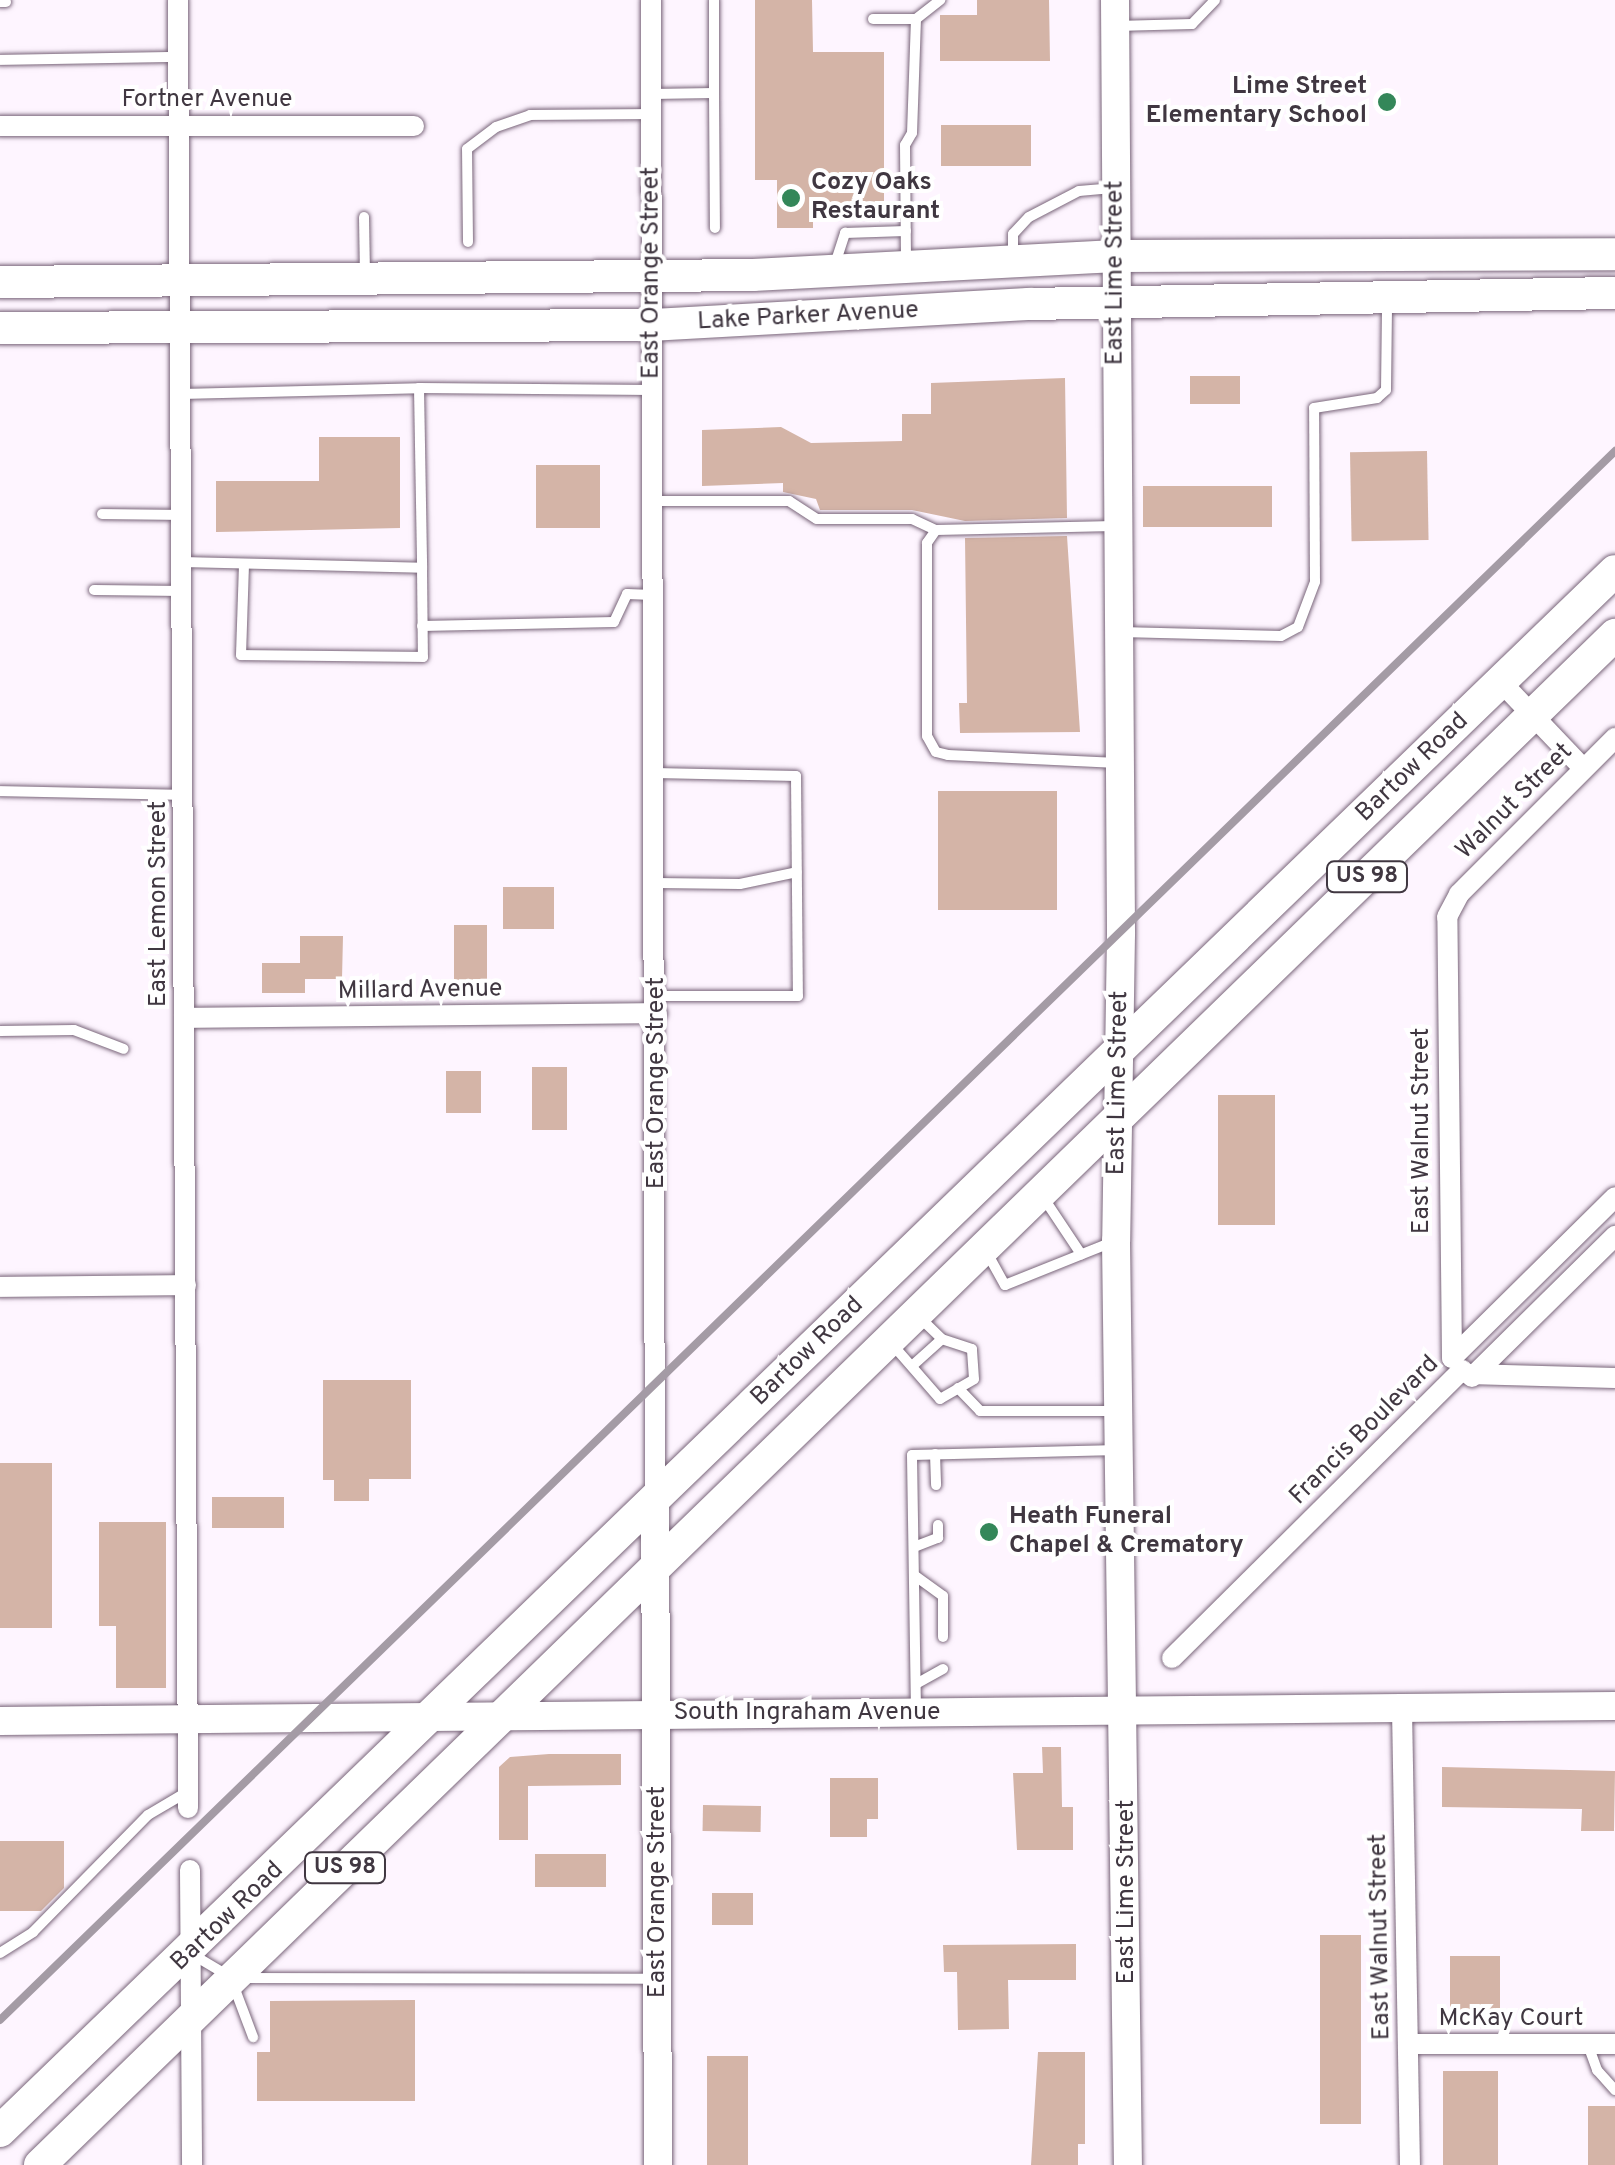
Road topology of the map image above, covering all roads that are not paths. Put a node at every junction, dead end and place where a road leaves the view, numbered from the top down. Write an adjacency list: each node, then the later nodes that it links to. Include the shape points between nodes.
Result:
1 (178, 0): 9 (street, East Lemon Street)
2 (651, 0): 12 (street, East Orange Street)
3 (714, 0): 11 (lane)
4 (940, 0): 7 (lane)
5 (1215, 0): 6 (lane, via 1192,24)
6 (1115, 13): 16 (street, East Lime Street)
7 (916, 19): 8 (lane); 19 (lane)
8 (873, 20)
9 (178, 57): 10 (lane); 13 (street, East Lemon Street)
10 (0, 60)
11 (714, 94): 12 (lane); 18 (lane)
12 (652, 104): 20 (lane, via 530,116 496,127 467,149); 26 (street, East Orange Street)
13 (179, 125): 14 (street, Fortner Avenue); 15 (street, Fortner Avenue); 28 (street, East Lemon Street)
14 (0, 126)
15 (414, 126)
16 (1116, 188): 22 (street, East Lime Street); 23 (lane, via 1079,191 1029,217 1013,234)
17 (364, 217): 27 (lane)
18 (715, 228)
19 (906, 231): 24 (lane); 25 (lane, via 845,233)
20 (468, 242)
21 (1615, 254): 22 (main road, Lake Parker Avenue)
22 (1116, 256): 23 (main road, Lake Parker Avenue); 32 (street, East Lime Street)
23 (1013, 258): 24 (main road, Lake Parker Avenue)
24 (906, 265): 25 (main road, Lake Parker Avenue)
25 (834, 270): 26 (main road, Lake Parker Avenue)
26 (652, 277): 27 (main road, Lake Parker Avenue); 33 (street, East Orange Street)
27 (365, 279): 28 (main road, Lake Parker Avenue)
28 (181, 280): 29 (main road, Lake Parker Avenue); 34 (street, East Lemon Street)
29 (0, 282)
30 (1615, 293): 31 (main road, Lake Parker Avenue)
31 (1387, 297): 32 (main road, Lake Parker Avenue); 52 (lane, via 1386,390 1378,398 1314,408 1315,582 1298,628 1281,636)
32 (1116, 302): 33 (main road, Lake Parker Avenue); 42 (street, East Lime Street)
33 (652, 324): 34 (main road, Lake Parker Avenue); 37 (street, East Orange Street)
34 (182, 327): 35 (main road, Lake Parker Avenue); 38 (street, East Lemon Street)
35 (0, 328)
36 (418, 388): 37 (lane); 38 (lane); 46 (lane)
37 (652, 390): 39 (street, East Orange Street)
38 (182, 394): 41 (street, East Lemon Street)
39 (653, 501): 43 (lane, via 789,501 817,520 912,519); 50 (street, East Orange Street)
40 (102, 514): 41 (lane)
41 (182, 515): 44 (street, East Lemon Street)
42 (1116, 526): 43 (lane); 52 (street, East Lime Street)
43 (936, 530): 57 (lane, via 927,543 928,736 936,752)
44 (182, 562): 45 (lane); 49 (street, East Lemon Street)
45 (244, 564): 46 (lane); 51 (lane, via 242,655 423,657)
46 (422, 568): 51 (lane)
47 (1615, 571): 54 (main road, Bartow Road / US 98)
48 (94, 590): 49 (lane)
49 (182, 591): 61 (street, East Lemon Street)
50 (654, 595): 51 (lane, via 627,594 614,622); 59 (street, East Orange Street)
51 (422, 626)
52 (1116, 632): 57 (street, East Lime Street)
53 (1615, 636): 55 (main road, Bartow Road / US 98)
54 (1502, 682): 55 (street); 69 (main road, Bartow Road / US 98)
55 (1533, 716): 58 (street); 70 (main road, Bartow Road / US 98)
56 (1615, 738): 58 (street, Walnut Street)
57 (1118, 763): 69 (street, East Lime Street)
58 (1583, 768): 64 (street, Walnut Street)
59 (655, 773): 62 (lane, via 796,776); 63 (street, East Orange Street)
60 (0, 791): 61 (lane)
61 (184, 795): 66 (street, East Lemon Street)
62 (797, 872): 63 (lane, via 740,884); 65 (lane, via 798,996)
63 (656, 883): 65 (street, East Orange Street)
64 (1454, 905): 83 (street, East Walnut Street, via 1446,956)
65 (656, 1004): 66 (street, Millard Avenue); 90 (street, East Orange Street)
66 (184, 1018): 77 (street, East Lemon Street)
67 (0, 1031): 68 (lane, via 74,1030)
68 (124, 1049)
69 (1119, 1053): 70 (street, East Lime Street); 90 (main road, Bartow Road / US 98)
70 (1118, 1119): 71 (main road, Bartow Road / US 98); 74 (street, East Lime Street)
71 (1041, 1194): 75 (main road, Bartow Road / US 98); 76 (lane)
72 (1615, 1198): 83 (street, Francis Boulevard)
73 (1615, 1236): 83 (street, Francis Boulevard)
74 (1116, 1241): 76 (lane); 86 (street, East Lime Street)
75 (984, 1248): 76 (lane, via 1004,1285); 79 (main road, Bartow Road / US 98)
76 (1081, 1254)
77 (186, 1285): 78 (street); 104 (street, East Lemon Street)
78 (0, 1287)
79 (916, 1313): 80 (lane); 81 (main road, Bartow Road / US 98)
80 (942, 1338): 82 (lane); 85 (lane, via 972,1348 974,1379)
81 (888, 1340): 82 (lane); 93 (main road, Bartow Road / US 98)
82 (912, 1366): 85 (lane, via 940,1399)
83 (1462, 1369): 84 (street); 96 (street, Francis Boulevard)
84 (1615, 1378)
85 (958, 1388): 86 (lane, via 980,1411)
86 (1119, 1411): 87 (street, East Lime Street)
87 (1120, 1450): 88 (lane); 101 (street, East Lime Street)
88 (935, 1454): 89 (lane); 92 (lane, via 912,1454)
89 (936, 1485)
90 (656, 1499): 93 (street, East Orange Street); 105 (main road, Bartow Road / US 98)
91 (938, 1525): 92 (lane, via 938,1538)
92 (914, 1547): 94 (lane)
93 (656, 1562): 102 (street, East Orange Street); 103 (main road, Bartow Road / US 98)
94 (914, 1574): 95 (lane, via 942,1596); 98 (lane)
95 (942, 1638)
96 (1172, 1658)
97 (942, 1670): 98 (lane)
98 (916, 1698): 101 (street, South Ingraham Avenue); 102 (street, South Ingraham Avenue)
99 (1615, 1706): 100 (street, South Ingraham Avenue)
100 (1402, 1709): 101 (street, South Ingraham Avenue); 115 (street, East Walnut Street)
101 (1126, 1710): 123 (street, East Lime Street)
102 (658, 1714): 103 (street, South Ingraham Avenue); 112 (street, East Orange Street)
103 (500, 1718): 105 (street, South Ingraham Avenue); 111 (main road, Bartow Road / US 98)
104 (188, 1721): 105 (street, South Ingraham Avenue); 106 (street, South Ingraham Avenue); 107 (street, East Lemon Street)
105 (431, 1721): 110 (main road, Bartow Road / US 98)
106 (0, 1722)
107 (188, 1800): 109 (lane, via 148,1815 33,1932)
108 (190, 1870): 110 (street)
109 (2, 1950)
110 (190, 1953): 111 (lane); 113 (street); 119 (main road, Bartow Road / US 98)
111 (231, 1978): 112 (lane); 113 (main road, Bartow Road / US 98); 114 (lane)
112 (657, 1979): 122 (street, East Orange Street)
113 (191, 2018): 120 (main road, Bartow Road / US 98); 121 (street)
114 (253, 2037)
115 (1408, 2044): 116 (street, McKay Court); 124 (street, East Walnut Street)
116 (1588, 2044): 117 (street, McKay Court); 118 (lane, via 1597,2070)
117 (1615, 2044)
118 (1615, 2090)
119 (0, 2131)
120 (40, 2165)
121 (192, 2165)
122 (658, 2165)
123 (1128, 2165)
124 (1410, 2165)

